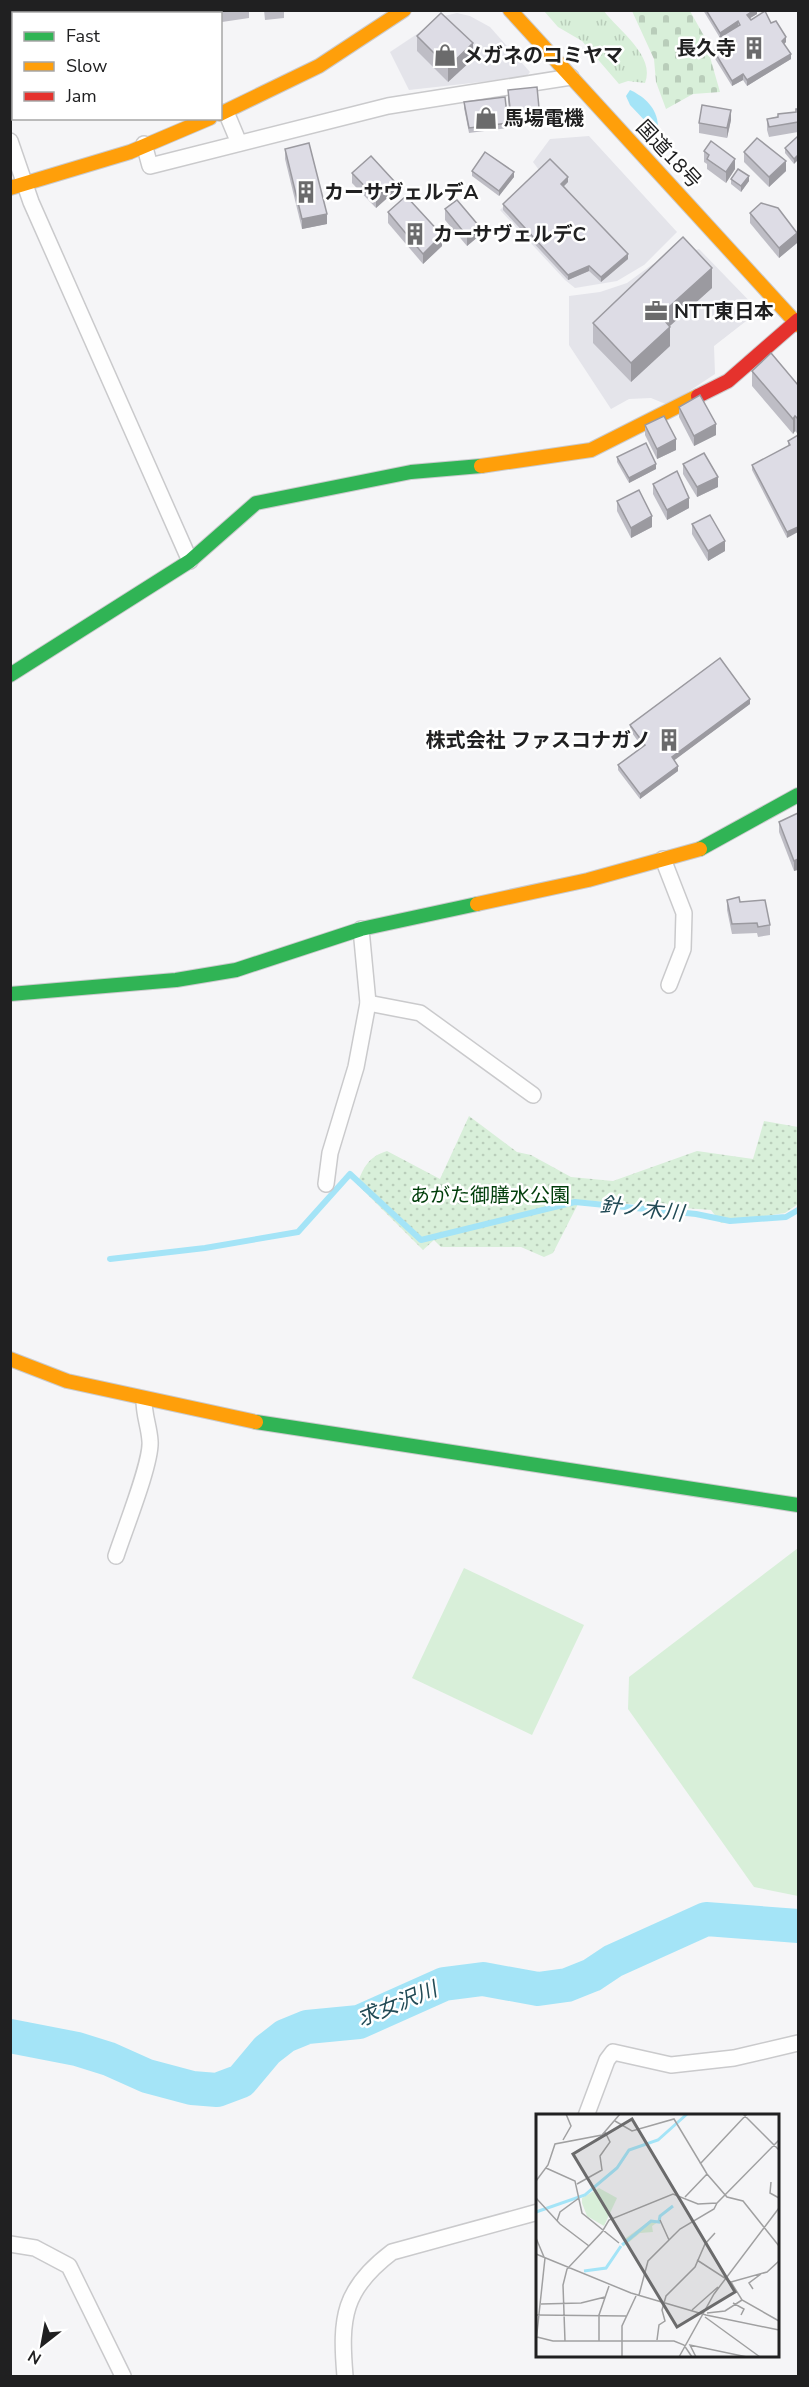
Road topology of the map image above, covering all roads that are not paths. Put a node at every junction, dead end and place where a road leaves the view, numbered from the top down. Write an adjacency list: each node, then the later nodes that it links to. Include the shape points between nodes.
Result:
1 (404, 10): 4 (main road, via 319,66)
2 (510, 10): 3 (main road, 国道18号)
3 (571, 77): 7 (street, via 388,106); 11 (main road, 国道18号)
4 (223, 113): 7 (street)
5 (205, 120): 8 (main road)
6 (10, 141): 9 (street)
7 (239, 143): 8 (street, via 150,166)
8 (144, 144): 9 (main road, via 130,152)
9 (26, 183): 10 (main road); 12 (street)
10 (10, 188)
11 (798, 322): 12 (main road, via 728,381 591,450 504,464 411,472 256,503)
12 (190, 561): 13 (main road)
13 (10, 675)
14 (798, 795): 15 (main road, via 707,847)
15 (663, 859): 16 (main road, via 588,880); 17 (street, via 684,912 683,949)
16 (361, 929): 18 (main road, via 236,970 176,980); 19 (street)
17 (669, 986)
18 (10, 994)
19 (368, 1003): 20 (street, via 420,1012); 21 (street)
20 (533, 1095)
21 (326, 1184)
22 (10, 1359): 23 (main road, via 67,1381)
23 (144, 1400): 24 (main road, via 347,1437); 25 (street, via 150,1442 147,1464)
24 (798, 1505)
25 (116, 1556)
26 (798, 2043): 27 (street, via 734,2058 671,2065 613,2052)
27 (586, 2114)
28 (536, 2212): 31 (street, via 392,2252 378,2264 353,2290 341,2338)
29 (10, 2244): 30 (street, via 35,2248 69,2265)
30 (123, 2376)
31 (345, 2376)

